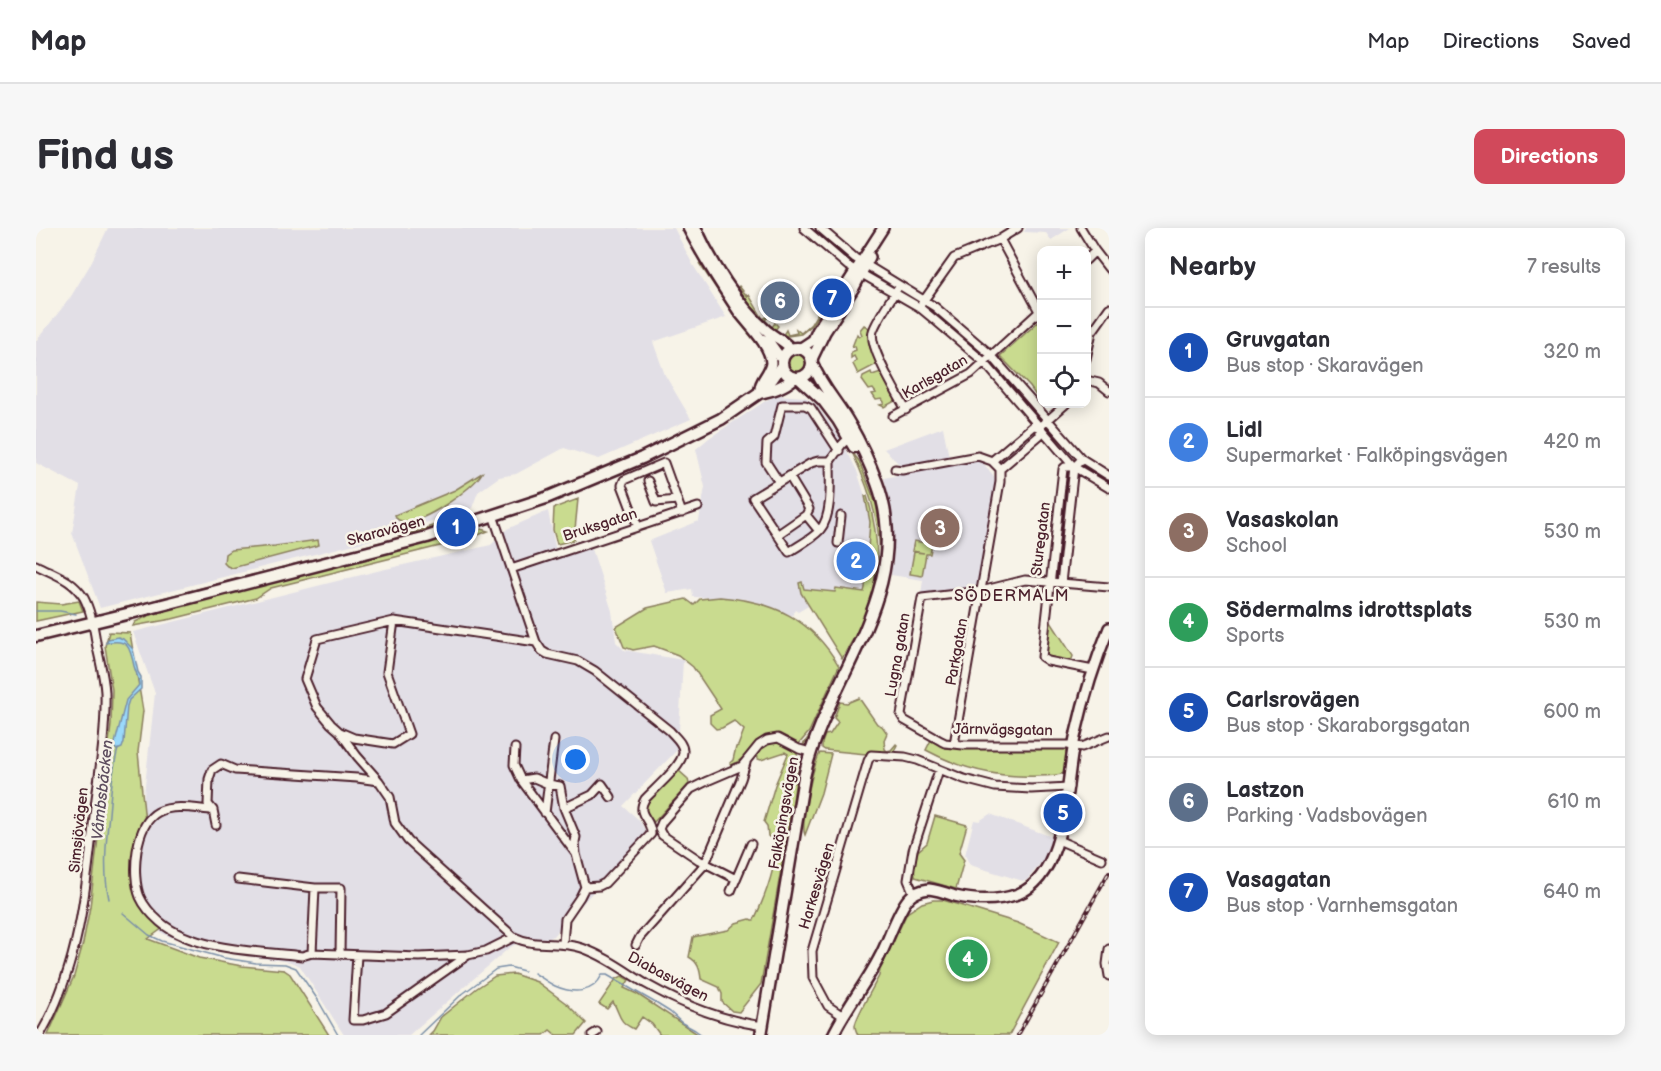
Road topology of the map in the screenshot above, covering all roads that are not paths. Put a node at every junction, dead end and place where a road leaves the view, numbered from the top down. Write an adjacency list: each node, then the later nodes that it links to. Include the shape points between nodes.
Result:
1 (688, 228): 22 (main road)
2 (696, 228): 23 (main road, via 742,303 771,335)
3 (804, 228): 8 (street)
4 (818, 228): 8 (street); 12 (street)
5 (883, 228): 12 (main road)
6 (1018, 228): 9 (street)
7 (1081, 228): 10 (street)
8 (812, 236): 14 (street)
9 (1000, 239): 17 (street, via 954,258); 18 (street)
10 (1095, 251): 11 (street); 13 (street)
11 (1091, 255)
12 (864, 263): 14 (main road); 15 (street)
13 (1109, 269)
14 (858, 272): 16 (street); 23 (main road, via 817,331); 28 (main road)
15 (899, 284): 16 (street); 17 (street)
16 (895, 293): 19 (street); 33 (street, via 874,329 872,340)
17 (924, 299): 19 (street); 25 (street)
18 (1037, 305)
19 (919, 307): 27 (street)
20 (1109, 308): 24 (street, via 1092,332)
21 (1037, 316): 25 (street, Karlsgatan)
22 (760, 338): 26 (main road, via 769,342); 31 (main road, via 771,363 761,382)
23 (796, 348): 26 (main road, Skaravägen, via 785,353); 28 (main road, via 808,352)
24 (1087, 354)
25 (991, 356): 27 (street, Karlsgatan); 35 (street)
26 (782, 362): 28 (main road, via 783,369); 31 (main road, Skaravägen)
27 (984, 362): 33 (street, Karlsgatan, via 957,383); 36 (street)
28 (803, 371): 31 (main road, Skaravägen); 37 (main road, Falköpingsvägen); 37 (main road, Falköpingsvägen, via 842,412)
29 (1091, 381): 30 (street)
30 (1109, 390)
31 (764, 392): 53 (main road, Skaravägen, via 721,419 642,458 546,498)
32 (1062, 408): 35 (street)
33 (906, 410): 34 (street, Karlsgatan)
34 (892, 416)
35 (1048, 420): 36 (street); 39 (street)
36 (1040, 427): 41 (street, via 1033,426); 42 (street); 44 (street, via 1040,435)
37 (853, 441): 38 (street, via 841,444); 79 (main road, Falköpingsvägen, via 878,484 886,516 886,564 869,622)
38 (839, 451): 40 (street); 48 (street, via 811,408 782,405 774,437 767,443 766,462)
39 (1082, 459): 42 (street, Sturegatan); 46 (street)
40 (830, 461): 45 (street, via 818,461); 57 (street, via 829,507)
41 (992, 461): 43 (street, via 978,456); 44 (street)
42 (1074, 467): 49 (street); 62 (street, Sturegatan, via 1063,469); 63 (street, Sturegatan)
43 (895, 469)
44 (999, 469): 65 (street, Parkgatan)
45 (789, 476): 48 (street); 54 (street, via 809,509)
46 (1109, 476)
47 (648, 481): 50 (street, via 656,502)
48 (779, 482): 58 (street, via 753,498)
49 (1109, 489)
50 (677, 500): 52 (street); 56 (street, via 664,463 624,480 622,485)
51 (698, 507): 52 (street, Bruksgatan)
52 (682, 513): 56 (street, Bruksgatan)
53 (493, 515): 61 (street); 67 (main road, Skaravägen, via 427,537)
54 (806, 515): 57 (street); 58 (street)
55 (841, 516): 59 (street)
56 (638, 527): 61 (street, Bruksgatan)
57 (819, 531): 58 (street, via 789,552)
58 (777, 535)
59 (838, 543)
60 (36, 565): 67 (street, Simsjövägen, via 78,589)
61 (511, 569): 70 (street)
62 (1050, 582): 63 (street); 65 (street, via 1025,580); 71 (street, Sturegatan, via 1043,659)
63 (1061, 583): 64 (street)
64 (1109, 587)
65 (981, 591): 72 (street, Lugna gatan, via 922,598); 76 (street, Parkgatan)
66 (394, 621): 70 (street); 73 (street, via 317,639 305,679 317,707); 73 (street, via 387,672 409,734 393,744)
67 (92, 622): 69 (main road, Skaravägen); 114 (street, Simsjövägen, via 105,709 87,883 74,950)
68 (1109, 628): 71 (main road)
69 (36, 636)
70 (536, 642): 91 (street, via 547,654 578,661 595,671 680,742 681,760 641,805 641,811)
71 (1093, 670): 77 (main road)
72 (901, 717): 76 (street, Järnvägsgatan, via 940,741)
73 (340, 732): 83 (street)
74 (1109, 736): 77 (street, Järnvägsgatan, via 1082,747)
75 (554, 740): 84 (street)
76 (954, 744): 77 (street, Järnvägsgatan)
77 (1074, 745): 85 (main road)
78 (515, 748): 82 (street, via 514,765)
79 (810, 752): 80 (street, via 774,738 759,745); 113 (main road, Falköpingsvägen)
80 (746, 763): 91 (street, via 691,789); 96 (street)
81 (939, 770): 85 (street, via 994,787); 102 (street, via 913,850 908,880); 112 (street, Harkesvägen, via 906,757 871,755 868,761 812,951 814,980 828,1006)
82 (521, 780): 84 (street, via 534,778); 89 (street)
83 (379, 781): 88 (street, via 235,770 221,764 212,770 209,779 208,804); 103 (street, via 390,797 395,823 408,841)
84 (548, 784): 87 (street, via 560,786); 89 (street)
85 (1068, 788): 92 (main road)
86 (611, 797): 87 (street, via 602,784 592,795)
87 (564, 808): 94 (street, via 576,837)
88 (213, 810): 90 (street); 107 (street, via 166,810 146,823 141,831 136,869 140,898 149,911 178,933 230,949 302,956)
89 (545, 813): 94 (street)
90 (216, 825)
91 (656, 830): 96 (street); 99 (street, via 605,884)
92 (1058, 840): 95 (street); 102 (main road, via 1043,874 1016,895 985,900 929,890)
93 (751, 844): 98 (street)
94 (576, 854): 99 (street)
95 (1102, 859)
96 (705, 864): 98 (street); 105 (street)
97 (238, 879): 100 (street)
98 (736, 879): 101 (street)
99 (585, 887): 104 (street, via 565,919)
100 (315, 888): 107 (street); 108 (street, via 341,888)
101 (731, 891)
102 (914, 894): 112 (main road)
103 (514, 937): 104 (street, Diabasvägen, via 530,943); 110 (street)
104 (563, 943): 113 (street, Diabasvägen, via 592,952 698,1009)
105 (636, 945)
106 (1109, 949): 111 (street)
107 (312, 953): 108 (street)
108 (340, 954): 109 (street)
109 (357, 955): 110 (street); 110 (street, via 353,1020 386,1013)
110 (468, 955)
111 (1109, 976)
112 (843, 1016): 115 (main road)
113 (762, 1031)
114 (40, 1035)
115 (833, 1035)

